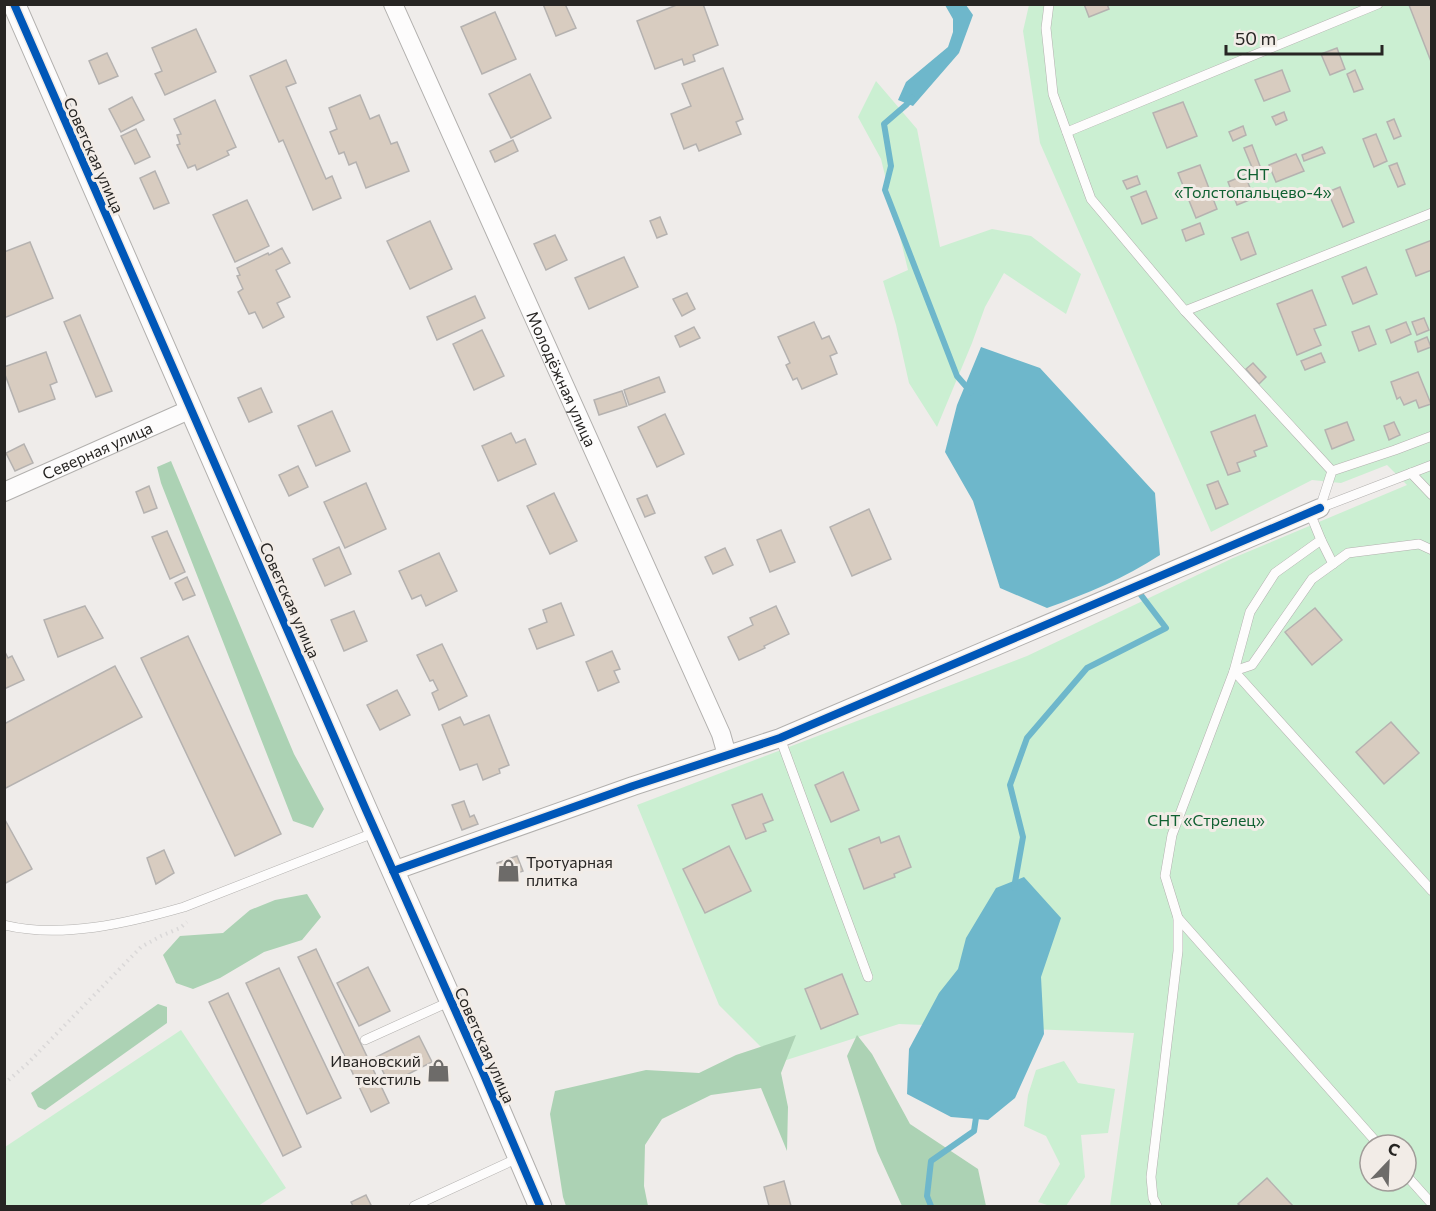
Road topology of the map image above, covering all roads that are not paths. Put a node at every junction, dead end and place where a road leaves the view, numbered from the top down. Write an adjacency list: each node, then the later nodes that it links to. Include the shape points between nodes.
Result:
1 (14, 4): 8 (street, Советская улица)
2 (393, 4): 21 (street, Молодёжная улица)
3 (1049, 4): 5 (lane, via 1046,28 1053,94)
4 (1378, 4): 5 (lane)
5 (1067, 132): 7 (lane, via 1091,199)
6 (1431, 213): 7 (lane)
7 (1185, 311): 11 (lane)
8 (191, 409): 13 (street, Северная улица); 22 (street, Советская улица)
9 (1431, 436): 11 (lane)
10 (1431, 465): 12 (lane)
11 (1332, 471): 15 (lane)
12 (1411, 473): 14 (lane); 15 (lane)
13 (4, 492)
14 (1431, 495)
15 (1315, 510): 16 (lane); 20 (street)
16 (1321, 540): 18 (lane); 19 (lane, via 1275,573 1250,612)
17 (1431, 550): 18 (lane, via 1419,544 1348,553)
18 (1332, 564): 19 (lane, via 1312,579 1252,665)
19 (1234, 671): 24 (lane); 25 (lane, via 1172,835 1165,876)
20 (780, 738): 21 (street); 27 (lane)
21 (728, 755): 23 (street)
22 (376, 832): 23 (street, Советская улица); 26 (lane, via 158,914 112,925 68,929)
23 (393, 871): 28 (street, Советская улица)
24 (1431, 891)
25 (1178, 918): 30 (lane); 36 (lane, via 1178,951 1151,1177)
26 (4, 925)
27 (868, 976)
28 (451, 1001): 29 (lane); 31 (street, Советская улица)
29 (364, 1040)
30 (1368, 1133)
31 (519, 1158): 34 (lane); 35 (street, Советская улица)
32 (1418, 1189): 33 (lane)
33 (1431, 1204)
34 (414, 1206)
35 (540, 1206)
36 (1158, 1206)

